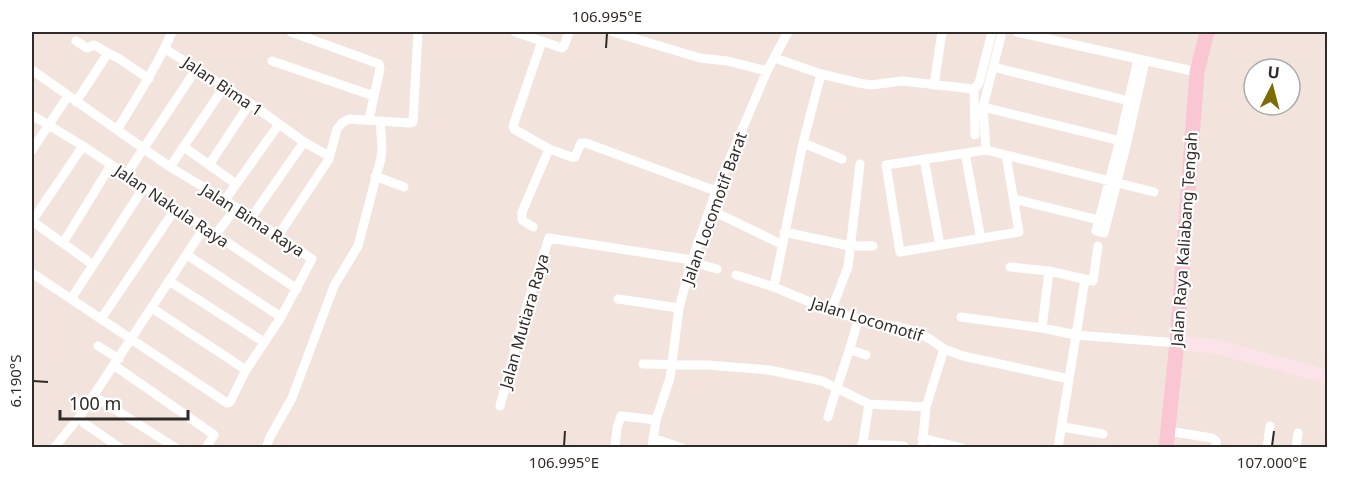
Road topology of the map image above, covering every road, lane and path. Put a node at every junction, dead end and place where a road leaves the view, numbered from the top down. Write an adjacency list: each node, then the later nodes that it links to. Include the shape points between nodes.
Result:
1 (172, 32): 15 (street)
2 (291, 32): 30 (street, via 376,61 380,69)
3 (418, 32): 37 (street, via 413,122)
4 (515, 32): 14 (street)
5 (569, 32): 14 (street, via 563,47)
6 (613, 32): 23 (street, via 700,58)
7 (788, 32): 17 (street, Jalan Locomotif Barat)
8 (942, 32): 27 (street)
9 (992, 32): 29 (street)
10 (1002, 32): 20 (street)
11 (1017, 32): 18 (street)
12 (1207, 32): 24 (main road, Jalan Raya Kaliabang Tengah)
13 (76, 41): 16 (street)
14 (543, 41): 48 (street, via 513,126)
15 (165, 51): 21 (street, Jalan Bima 1); 26 (street, Jalan Bima 1)
16 (108, 53): 26 (street); 31 (street)
17 (775, 58): 23 (street, Jalan Locomotif Barat); 25 (street)
18 (1142, 60): 24 (street); 32 (street)
19 (272, 61): 30 (street)
20 (993, 67): 32 (street); 34 (street)
21 (197, 68): 28 (street, Jalan Bima 1); 47 (street)
22 (32, 70): 31 (street, Jalan Bima Raya)
23 (767, 71): 66 (street, Jalan Locomotif Barat)
24 (1197, 72): 113 (main road, Jalan Raya Kaliabang Tengah)
25 (821, 74): 27 (street, via 866,84 895,81); 44 (street)
26 (149, 79): 40 (street, Jalan Bima 1)
27 (934, 85): 29 (street)
28 (224, 87): 33 (street, Jalan Bima 1); 46 (street)
29 (974, 89): 41 (street)
30 (374, 96): 36 (street)
31 (72, 99): 39 (street); 40 (street, Jalan Bima Raya)
32 (1132, 102): 42 (street)
33 (250, 103): 38 (street, Jalan Bima 1); 58 (street)
34 (983, 107): 42 (street); 50 (street)
35 (32, 115): 39 (street, Jalan Nakula Raya)
36 (369, 119): 37 (street); 53 (street, via 343,122)
37 (380, 121): 61 (street, via 382,147)
38 (279, 124): 43 (street, Jalan Bima 1); 63 (street)
39 (48, 125): 45 (street, Jalan Nakula Raya); 49 (street)
40 (117, 130): 47 (street, Jalan Bima Raya)
41 (975, 135)
42 (1124, 141): 62 (street)
43 (304, 142): 53 (street, Jalan Bima 1); 73 (street)
44 (804, 143): 54 (street); 78 (street)
45 (83, 146): 57 (street, Jalan Nakula Raya); 75 (street)
46 (184, 147): 58 (street); 59 (street)
47 (145, 148): 59 (street, Jalan Bima Raya); 60 (street)
48 (549, 149): 66 (street, via 573,157 581,143 586,143); 76 (street, via 522,212 522,220)
49 (32, 150)
50 (986, 150): 51 (street); 52 (street)
51 (965, 153): 55 (street); 81 (street)
52 (1006, 155): 62 (street); 68 (street)
53 (328, 156): 80 (street)
54 (842, 159)
55 (924, 159): 84 (street); 84 (street, via 886,165 900,252)
56 (860, 164): 85 (street)
57 (111, 165): 60 (street, Jalan Nakula Raya); 82 (street)
58 (209, 165): 63 (street)
59 (170, 167): 69 (street, Jalan Bima Raya)
60 (126, 175): 64 (street, Jalan Nakula Raya)
61 (375, 176): 65 (street); 146 (street, via 358,246 334,286 292,398)
62 (1113, 181): 67 (street); 74 (street); 74 (street, via 1104,233 1096,231)
63 (236, 184): 69 (street)
64 (144, 187): 70 (street, Jalan Nakula Raya); 90 (street)
65 (404, 187)
66 (717, 191): 72 (street, Jalan Locomotif Barat)
67 (1154, 192)
68 (1014, 199): 74 (street); 81 (street, via 1019,232)
69 (225, 200): 71 (street, Jalan Bima Raya)
70 (176, 208): 77 (street, Jalan Nakula Raya); 107 (street)
71 (236, 208): 73 (street, Jalan Bima Raya); 79 (street)
72 (711, 210): 83 (street); 89 (street, Jalan Locomotif Barat)
73 (251, 218): 80 (street, Jalan Bima Raya)
74 (1099, 220)
75 (32, 221): 82 (street)
76 (533, 227)
77 (204, 228): 79 (street, Jalan Nakula Raya); 88 (street)
78 (784, 232): 83 (street); 85 (street)
79 (215, 235): 99 (street, Jalan Nakula Raya)
80 (278, 236): 99 (street, Jalan Bima Raya, via 312,259)
81 (981, 239): 84 (street)
82 (63, 243): 90 (street)
83 (781, 244): 98 (street)
84 (940, 245)
85 (850, 246): 86 (street); 104 (street, via 848,267)
86 (873, 246)
87 (1098, 246): 96 (street, via 1094,279)
88 (187, 255): 97 (street); 105 (street)
89 (691, 261): 92 (street); 103 (street, Jalan Locomotif Barat); 127 (street, Jalan Mutiara Raya, via 549,238)
90 (92, 264): 100 (street)
91 (1010, 267): 93 (street)
92 (717, 269)
93 (1048, 270): 96 (street); 109 (street)
94 (32, 273): 100 (street)
95 (736, 275): 98 (street, Jalan Locomotif)
96 (1085, 279): 110 (street)
97 (169, 281): 102 (street); 112 (street)
98 (774, 287): 104 (street, Jalan Locomotif)
99 (297, 289): 105 (street, Jalan Bima Raya)
100 (71, 299): 107 (street)
101 (618, 299): 103 (street)
102 (152, 308): 111 (street); 121 (street)
103 (679, 308): 120 (street, Jalan Locomotif Barat)
104 (831, 311): 108 (street, Jalan Locomotif)
105 (281, 317): 112 (street, Jalan Bima Raya)
106 (961, 317): 109 (street)
107 (101, 319): 111 (street)
108 (858, 319): 115 (street, Jalan Locomotif, via 916,332); 116 (street)
109 (1042, 328): 110 (street)
110 (1077, 335): 113 (street); 123 (street)
111 (132, 339): 118 (street); 121 (street, Jalan Bima Raya, via 226,402 230,402)
112 (264, 342): 121 (street, Jalan Bima Raya)
113 (1177, 343): 122 (street, via 1214,346); 134 (main road, Jalan Raya Kaliabang Tengah)
114 (98, 346): 118 (street)
115 (944, 349): 123 (street, Jalan Locomotif); 128 (street)
116 (851, 350): 117 (street); 124 (street)
117 (866, 355)
118 (117, 362): 125 (street); 145 (street, via 212,433)
119 (643, 364): 120 (street)
120 (672, 365): 124 (street, via 769,370); 131 (street, Jalan Locomotif Barat)
121 (246, 370)
122 (1328, 377)
123 (1069, 379): 133 (street)
124 (836, 387): 126 (street); 129 (street)
125 (94, 396): 130 (street); 144 (street)
126 (869, 404): 128 (street); 140 (street)
127 (500, 406)
128 (926, 408): 138 (street)
129 (828, 417)
130 (82, 420): 142 (street); 143 (street)
131 (656, 420): 137 (street, Jalan Locomotif Barat); 147 (street, via 621,416)
132 (1270, 426): 153 (street)
133 (1063, 427): 136 (street); 150 (street)
134 (1168, 431): 151 (main road, Jalan Raya Kaliabang Tengah); 152 (street, via 1212,438)
135 (1298, 433): 154 (street)
136 (1103, 434)
137 (652, 443): 148 (street)
138 (922, 443): 139 (street)
139 (937, 445): 149 (street)
140 (862, 446): 141 (street)
141 (904, 446)
142 (54, 447)
143 (120, 447)
144 (176, 447)
145 (206, 447)
146 (266, 447)
147 (615, 447)
148 (682, 447)
149 (962, 447)
150 (1059, 447)
151 (1166, 447)
152 (1216, 447)
153 (1268, 447)
154 (1296, 447)

